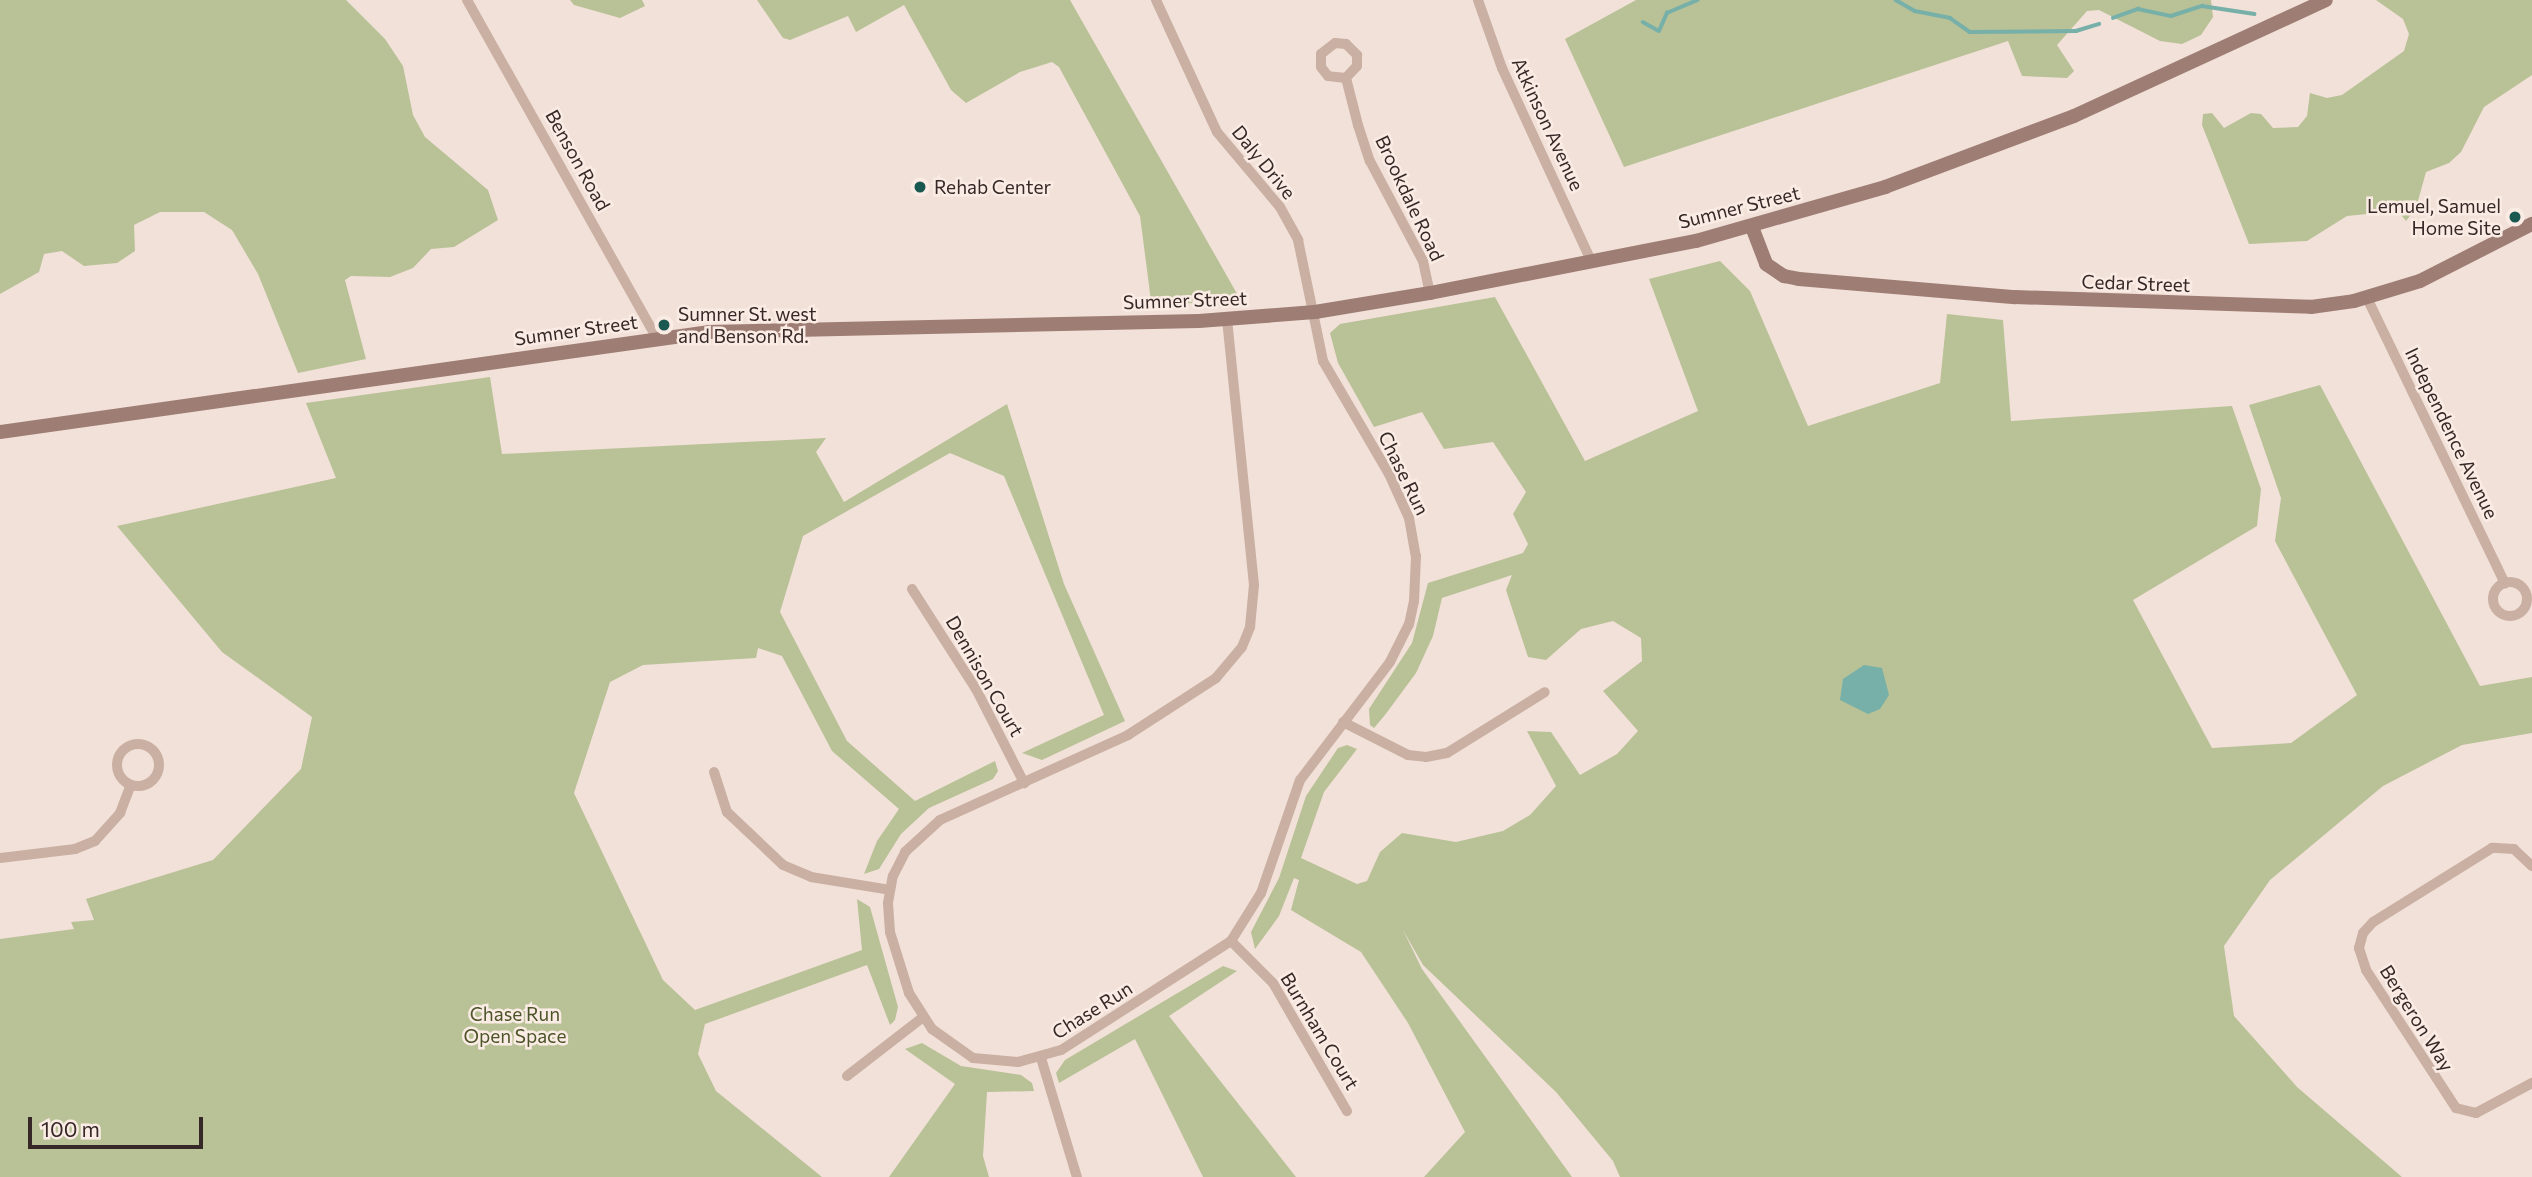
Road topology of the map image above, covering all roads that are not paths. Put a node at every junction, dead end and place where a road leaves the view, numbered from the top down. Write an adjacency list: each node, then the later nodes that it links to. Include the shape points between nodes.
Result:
1 (467, 0): 14 (street, Benson Road)
2 (1156, 0): 12 (street, Daly Drive, via 1217,132 1294,229)
3 (1478, 0): 9 (street, Atkinson Avenue, via 1502,68)
4 (2326, 0): 5 (main road, Sumner Street)
5 (2305, 5): 8 (main road, Sumner Street, via 2030,134 1885,187)
6 (1346, 78): 10 (street, Brookdale Road, via 1370,161 1420,254)
7 (2532, 224): 11 (main road, Cedar Street, via 2442,272)
8 (1752, 226): 9 (main road, Sumner Street); 11 (main road, Cedar Street, via 1766,264 1799,279 2115,302 2311,307)
9 (1591, 261): 10 (main road, Sumner Street)
10 (1430, 293): 12 (main road, Sumner Street)
11 (2367, 298): 16 (street, Independence Avenue)
12 (1315, 312): 13 (main road, Sumner Street); 19 (street, Chase Run, via 1323,361 1402,499 1416,556 1414,601 1400,645)
13 (1227, 319): 14 (main road, Sumner Street, via 765,329); 21 (street, Chase Run, via 1254,577 1246,637 1226,670 1205,686 1128,734)
14 (657, 338): 15 (main road, Sumner Street)
15 (0, 432)
16 (2505, 583)
17 (912, 589): 21 (street, Dennison Court, via 976,689)
18 (1545, 692): 19 (street, via 1447,753 1426,757 1408,755)
19 (1343, 722): 26 (street, Chase Run, via 1300,780 1261,893)
20 (714, 772): 25 (street, via 727,812 783,865 811,877)
21 (1024, 783): 25 (street, Chase Run, via 957,809 926,830 905,852)
22 (131, 785): 22 (street, via 151,783 159,772 158,758 144,745 130,746 119,756 120,777); 23 (street, via 120,813 95,841 75,849)
23 (0, 858)
24 (2532, 866): 30 (street, Bergeron Way, via 2514,849 2492,848 2373,922 2363,933 2359,948 2366,970 2456,1108 2476,1113)
25 (890, 890): 27 (street, Chase Run, via 888,915 894,947)
26 (1231, 941): 28 (street, Chase Run, via 1061,1050); 31 (street, Burnham Court, via 1273,983)
27 (922, 1018): 28 (street, Chase Run, via 942,1039 973,1058 1008,1063); 29 (street)
28 (1041, 1058): 32 (street)
29 (847, 1076)
30 (2532, 1083)
31 (1347, 1111)
32 (1077, 1177)

